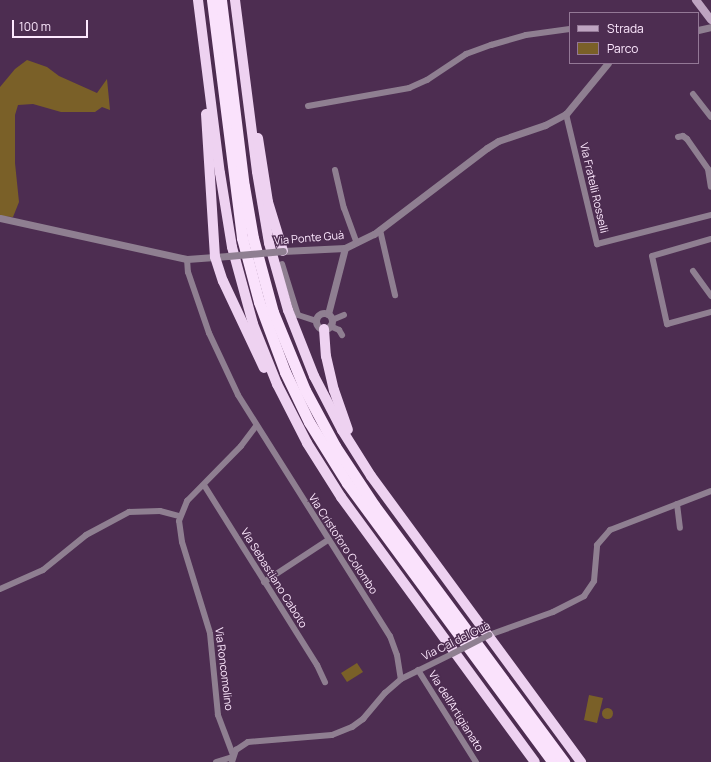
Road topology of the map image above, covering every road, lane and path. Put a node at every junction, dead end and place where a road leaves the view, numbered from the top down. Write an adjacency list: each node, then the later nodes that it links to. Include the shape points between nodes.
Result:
1 (198, 0): 11 (highway)
2 (212, 0): 56 (highway, via 242,238 259,302 285,372 309,422 347,483)
3 (221, 0): 57 (highway, via 253,238 273,312 299,378 331,439 370,499)
4 (235, 0): 10 (highway)
5 (696, 0): 6 (main road)
6 (711, 20)
7 (711, 27): 9 (street)
8 (569, 29): 14 (street, via 526,35 490,45 466,54 427,80 409,88)
9 (699, 30)
10 (240, 33): 26 (highway, via 268,202); 43 (highway, via 263,216 288,310 327,402 356,453)
11 (203, 36): 27 (highway); 39 (highway, via 227,219 244,293 277,384)
12 (607, 64): 15 (street, Via Ponte Guà)
13 (693, 94): 16 (street)
14 (308, 106)
15 (566, 114): 20 (street, Via Fratelli Rosselli, via 597,244); 22 (street, Via Ponte Guà, via 545,125 498,141)
16 (711, 117)
17 (678, 137): 19 (street, via 683,136 687,140 708,169)
18 (335, 170): 24 (street, via 344,208)
19 (711, 187)
20 (711, 215)
21 (0, 218): 28 (street, Via Ponte Guà)
22 (380, 230): 24 (street, Via Ponte Guà); 31 (street)
23 (711, 239): 33 (street, via 652,256 667,324)
24 (357, 243): 25 (street, Via Ponte Guà)
25 (345, 248): 26 (street, Via Ponte Guà); 36 (street)
26 (283, 251): 27 (street, Via Ponte Guà, bridge)
27 (215, 257): 28 (street, Via Ponte Guà); 39 (highway, via 239,318 292,425)
28 (187, 259): 38 (street, Via Cristoforo Colombo, via 188,272 209,333 238,395)
29 (282, 264): 35 (street, via 298,315)
30 (693, 271): 32 (street)
31 (395, 295)
32 (711, 296)
33 (711, 312)
34 (344, 315): 36 (street)
35 (316, 321): 36 (street, via 319,328); 36 (street, via 320,314)
36 (328, 322): 37 (street); 43 (highway, via 326,356 346,426)
37 (342, 335)
38 (256, 426): 40 (street, via 241,446); 46 (street, Via Cristoforo Colombo)
39 (323, 471): 55 (highway)
40 (204, 484): 44 (street, via 187,501); 47 (street, Via Sebastiano Caboto)
41 (711, 491): 42 (street, Via Cal del Guà)
42 (677, 504): 45 (street); 49 (street, Via Cal del Guà, bridge, via 605,533 596,550 594,581 578,600 553,612 489,635)
43 (392, 506): 58 (highway)
44 (179, 516): 48 (street, via 160,511 129,512 86,535 43,570); 52 (street, Via Roncomolino, via 182,542 210,633 218,715)
45 (680, 528)
46 (328, 540): 47 (street); 50 (street, Via Cristoforo Colombo, via 392,640)
47 (264, 582): 51 (street, Via Sebastiano Caboto, via 317,665)
48 (0, 589)
49 (418, 670): 50 (street, Via Cal del Guà); 54 (street, Via dell'Artigianato)
50 (400, 679): 52 (street, Via Cal del Guà, via 363,719 352,727 332,735 248,742 239,747)
51 (325, 682)
52 (233, 758): 53 (street, Via Cal del Guà)
53 (216, 762)
54 (476, 762)
55 (535, 762)
56 (553, 762)
57 (564, 762)
58 (581, 762)

